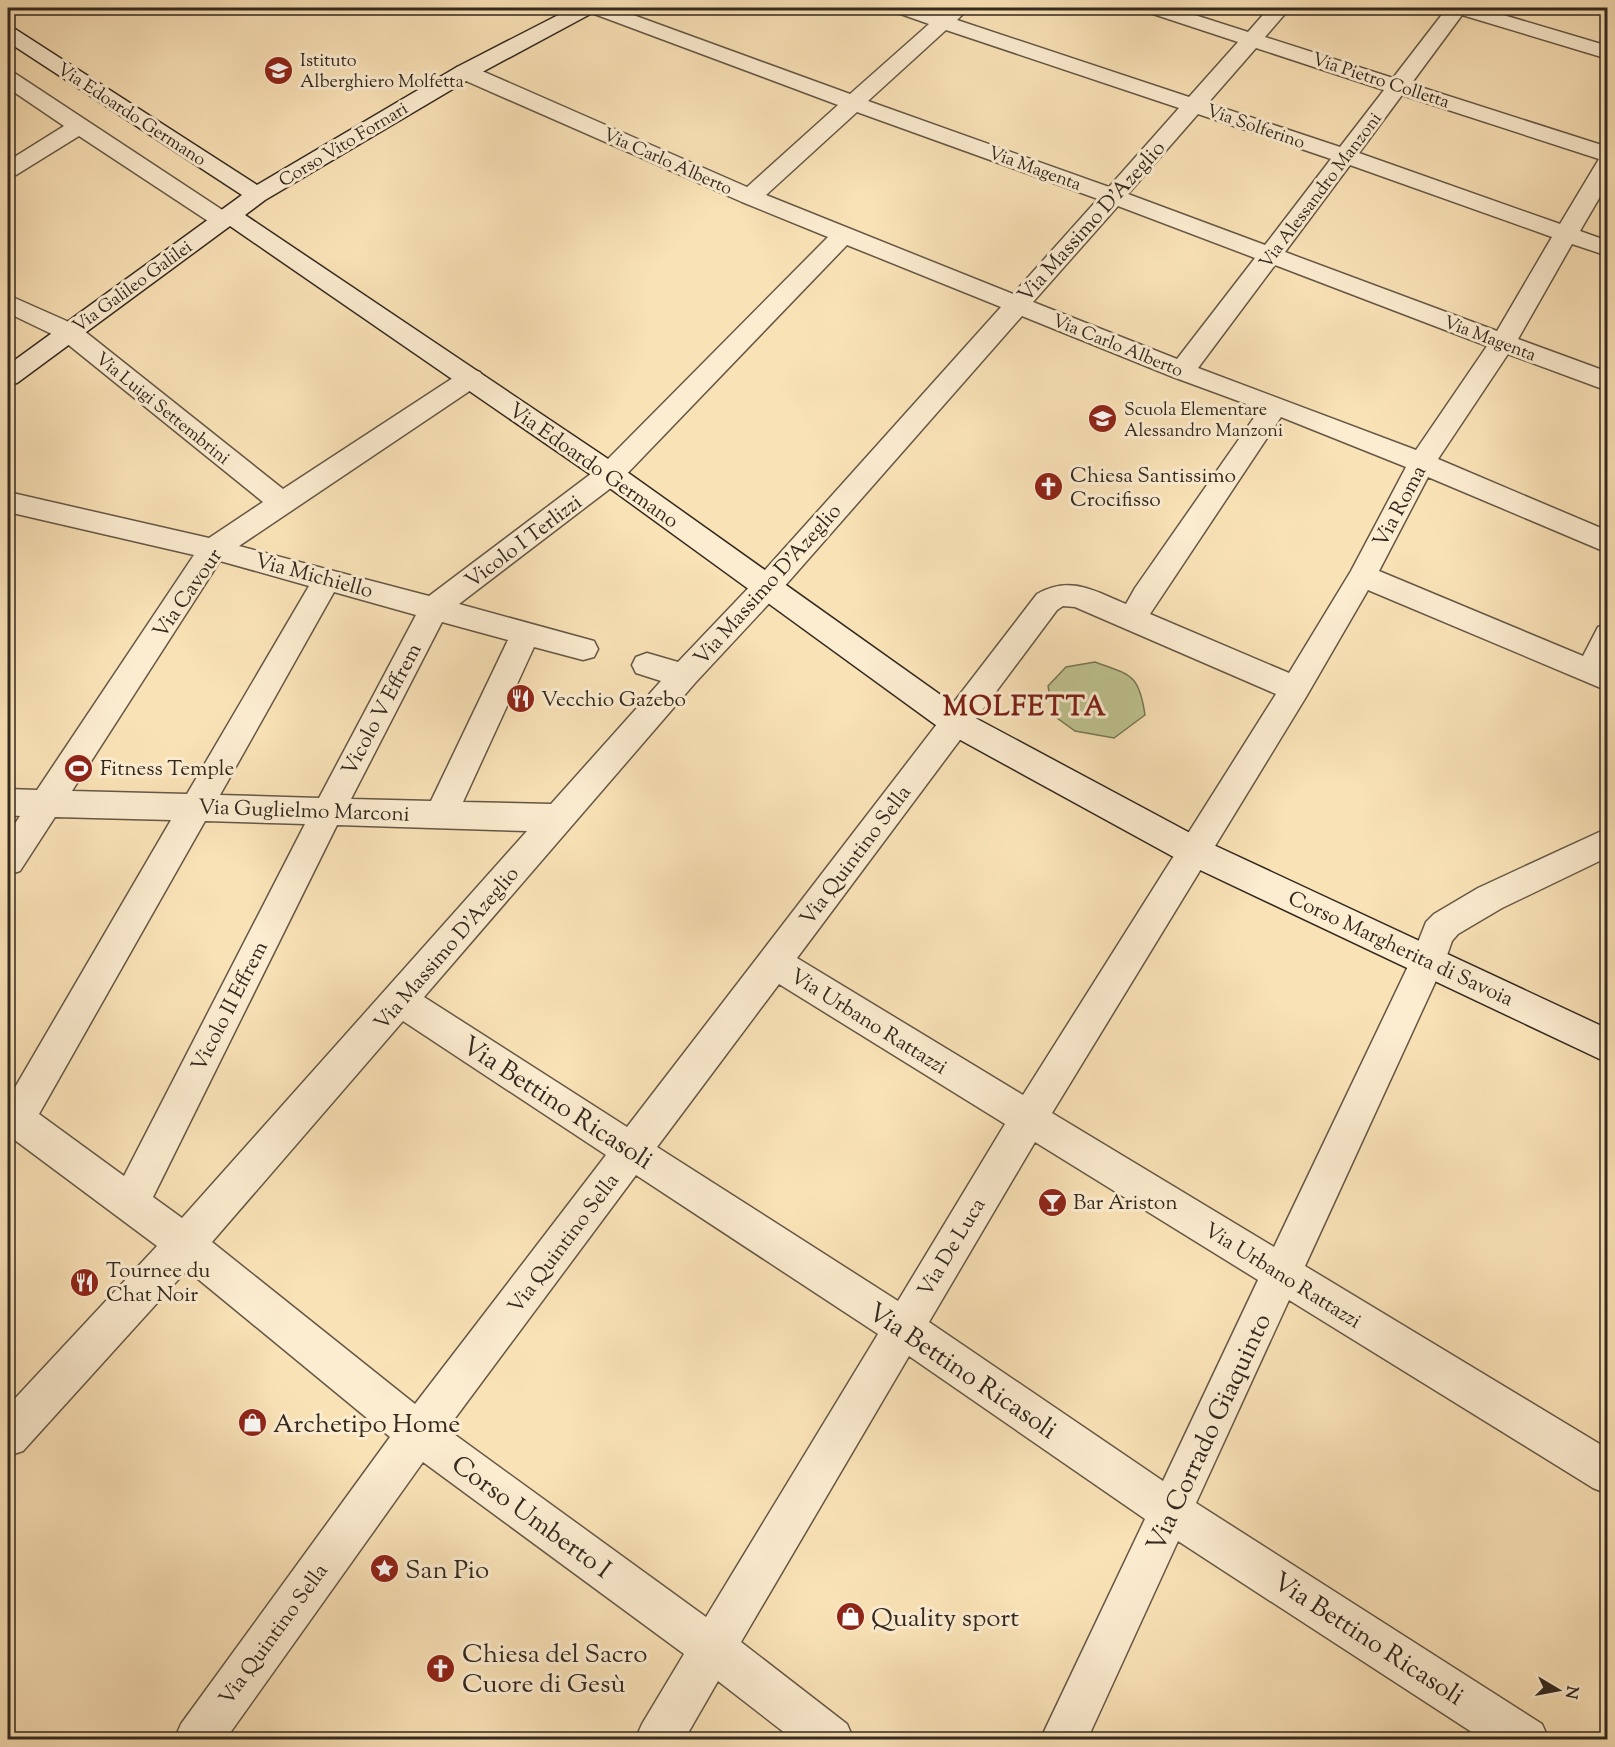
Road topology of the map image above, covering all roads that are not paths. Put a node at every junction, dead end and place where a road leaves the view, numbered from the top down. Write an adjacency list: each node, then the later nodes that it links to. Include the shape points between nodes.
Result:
1 (588, 8): 11 (street, Corso Vito Fornari)
2 (596, 8): 14 (street, Via Magenta)
3 (902, 8): 7 (street, Via Solferino)
4 (1154, 8): 9 (street, Via Pietro Colletta)
5 (1280, 8): 9 (street, Via Massimo D'Azeglio)
6 (1459, 8): 10 (street); 13 (street, Via Alessandro Manzoni)
7 (950, 15): 14 (street); 15 (street, Via Solferino)
8 (8, 33): 21 (street, Via Edoardo Germano)
9 (1253, 38): 13 (street, Via Pietro Colletta); 15 (street, Via Massimo D'Azeglio)
10 (1608, 53)
11 (465, 72): 21 (street, Corso Vito Fornari); 23 (street, Via Carlo Alberto)
12 (8, 79): 16 (street, Via Edoardo Germano)
13 (1398, 86): 17 (street, Via Pietro Colletta); 18 (street, Via Alessandro Manzoni)
14 (853, 104): 22 (street, Via Magenta); 23 (street)
15 (1194, 105): 18 (street, Via Solferino); 22 (street, Via Massimo D'Azeglio)
16 (78, 127): 20 (street); 24 (street, Via Edoardo Germano)
17 (1608, 155)
18 (1345, 156): 25 (street, Via Solferino); 28 (street, Via Alessandro Manzoni)
19 (1608, 163): 25 (street, Via Roma)
20 (8, 170)
21 (257, 195): 24 (street, Via Galileo Galilei)
22 (1113, 196): 28 (street, Via Magenta); 30 (street, Via Massimo D'Azeglio)
23 (750, 197): 26 (street, Via Carlo Alberto)
24 (225, 217): 31 (street, Via Galileo Galilei); 35 (street, Via Edoardo Germano)
25 (1565, 234): 27 (street, Via Solferino); 32 (street, Via Roma)
26 (843, 235): 30 (street, Via Carlo Alberto); 39 (street, Vicolo I Terlizzi)
27 (1608, 249)
28 (1270, 255): 32 (street, Via Magenta); 33 (street, Via Alessandro Manzoni)
29 (8, 303): 31 (street, Via Luigi Settembrini)
30 (1017, 305): 33 (street, Via Carlo Alberto); 46 (street, Via Massimo D'Azeglio)
31 (69, 332): 34 (street, Via Galileo Galilei); 41 (street, Via Luigi Settembrini)
32 (1503, 342): 36 (street, Via Magenta); 38 (street, Via Roma)
33 (1182, 371): 37 (street, Via Carlo Alberto)
34 (8, 377)
35 (471, 378): 39 (street, Via Edoardo Germano); 41 (street, Via Cavour)
36 (1608, 382)
37 (1276, 405): 38 (street, Via Carlo Alberto); 48 (street)
38 (1422, 463): 42 (street, Via Carlo Alberto); 44 (street, Via Roma)
39 (610, 474): 46 (street, Via Edoardo Germano); 47 (street, Vicolo I Terlizzi)
40 (8, 502): 43 (street, Via Michiello)
41 (282, 503): 43 (street, Via Cavour)
42 (1608, 543)
43 (213, 549): 45 (street, Via Michiello); 58 (street, Via Cavour)
44 (1362, 576): 54 (street); 55 (street, Via Roma)
45 (327, 579): 47 (street, Via Michiello); 59 (street)
46 (766, 588): 53 (street, Via Massimo D'Azeglio); 56 (street, Via Edoardo Germano)
47 (435, 607): 49 (street, Via Michiello); 60 (street, Vicolo V Effrem)
48 (1132, 619): 55 (street, Via Quintino Sella); 56 (street, Via Quintino Sella, via 1077,596 1059,595 1047,602)
49 (526, 633): 51 (street, Via Michiello); 61 (street)
50 (1608, 635): 54 (street)
51 (583, 649)
52 (647, 665): 53 (street)
53 (684, 675): 62 (street, Via Massimo D'Azeglio)
54 (1599, 675)
55 (1295, 689): 64 (street, Via Roma)
56 (955, 722): 64 (street, Corso Margherita di Savoia); 67 (street, Via Quintino Sella)
57 (8, 802): 58 (street, Via Guglielmo Marconi)
58 (49, 802): 59 (street, Via Guglielmo Marconi); 65 (street, Via Cavour)
59 (194, 807): 60 (street, Via Guglielmo Marconi); 70 (street)
60 (328, 811): 61 (street, Via Guglielmo Marconi); 73 (street, Vicolo II Effrem)
61 (441, 814): 62 (street, Via Guglielmo Marconi)
62 (559, 818): 68 (street, Via Massimo D'Azeglio)
63 (1608, 842): 66 (street, Via Corrado Giaquinto, via 1490,898 1446,924 1438,933)
64 (1193, 850): 66 (street, Corso Margherita di Savoia); 71 (street, Via De Luca)
65 (8, 861)
66 (1428, 961): 69 (street, Corso Margherita di Savoia); 75 (street, Via Corrado Giaquinto)
67 (775, 963): 71 (street, Via Urbano Rattazzi); 72 (street, Via Quintino Sella)
68 (401, 1001): 72 (street, Via Bettino Ricasoli); 74 (street, Via Massimo D'Azeglio)
69 (1608, 1047)
70 (12, 1116): 73 (street, Corso Umberto I)
71 (1028, 1119): 75 (street, Via Urbano Rattazzi); 76 (street, Via De Luca)
72 (633, 1151): 76 (street, Via Bettino Ricasoli); 77 (street, Via Quintino Sella)
73 (131, 1202): 74 (street, Corso Umberto I)
74 (186, 1244): 77 (street, Corso Umberto I); 78 (street, Via Massimo D'Azeglio)
75 (1282, 1275): 79 (street, Via Urbano Rattazzi); 80 (street, Via Corrado Giaquinto)
76 (902, 1327): 80 (street, Via Bettino Ricasoli); 81 (street, Via De Luca)
77 (418, 1433): 81 (street, Corso Umberto I); 82 (street, Via Quintino Sella)
78 (8, 1436)
79 (1608, 1473)
80 (1170, 1511): 85 (street, Via Corrado Giaquinto); 86 (street, Via Bettino Ricasoli)
81 (712, 1648): 83 (street, Via De Luca); 84 (street, Corso Umberto I)
82 (197, 1740)
83 (658, 1740)
84 (831, 1740)
85 (1063, 1740)
86 (1526, 1740)

